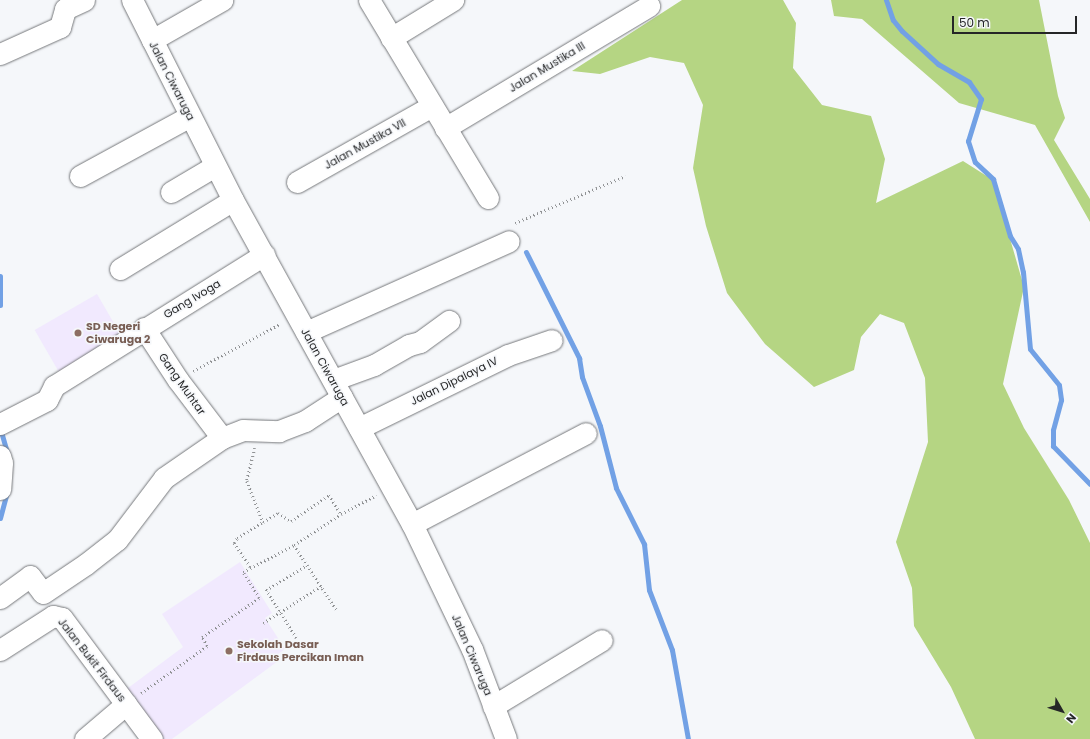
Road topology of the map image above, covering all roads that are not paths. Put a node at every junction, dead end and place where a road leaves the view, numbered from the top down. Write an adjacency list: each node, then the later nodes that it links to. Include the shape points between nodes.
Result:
1 (84, 0): 9 (street, via 65,9 60,26)
2 (132, 0): 8 (street, Jalan Ciwaruga)
3 (222, 0): 8 (street)
4 (369, 0): 7 (street)
5 (453, 0): 7 (street)
6 (649, 6): 12 (street, Jalan Mustika III)
7 (391, 38): 10 (street)
8 (152, 40): 11 (street, Jalan Ciwaruga)
9 (0, 54)
10 (432, 106): 12 (street); 15 (street, Jalan Mustika VII)
11 (190, 116): 13 (street, Jalan Ciwaruga); 14 (street)
12 (444, 128): 17 (street)
13 (215, 166): 16 (street); 18 (street, Jalan Ciwaruga)
14 (80, 176)
15 (297, 182)
16 (171, 192)
17 (488, 198)
18 (233, 200): 20 (street, Jalan Ciwaruga); 21 (street)
19 (509, 241): 23 (street)
20 (264, 255): 23 (street, Jalan Ciwaruga); 24 (street, Gang Ivoga)
21 (120, 269)
22 (449, 321): 26 (street, via 420,342 409,345)
23 (301, 324): 26 (street, Jalan Ciwaruga)
24 (144, 328): 27 (street, Gang Ivoga, via 54,386 47,400); 30 (street, Gang Muhtar, via 178,380)
25 (552, 340): 28 (street, Jalan Dipalaya IV, via 508,355)
26 (337, 389): 28 (street, Jalan Ciwaruga); 30 (street, via 305,421 279,431 243,430)
27 (2, 423)
28 (359, 428): 33 (street, Jalan Ciwaruga)
29 (586, 433): 33 (street)
30 (222, 438): 34 (street, via 164,478 117,540 86,564 43,593 30,576)
31 (0, 456): 32 (street)
32 (0, 489)
33 (412, 524): 38 (street, Jalan Ciwaruga, via 472,649)
34 (0, 598)
35 (602, 640): 38 (street)
36 (0, 650): 37 (street, Jalan Bukit Firdaus, via 57,615 62,618)
37 (126, 704): 40 (street); 41 (street, Jalan Bukit Firdaus)
38 (494, 706): 39 (street, Jalan Ciwaruga)
39 (501, 737)
40 (85, 739)
41 (152, 739)

